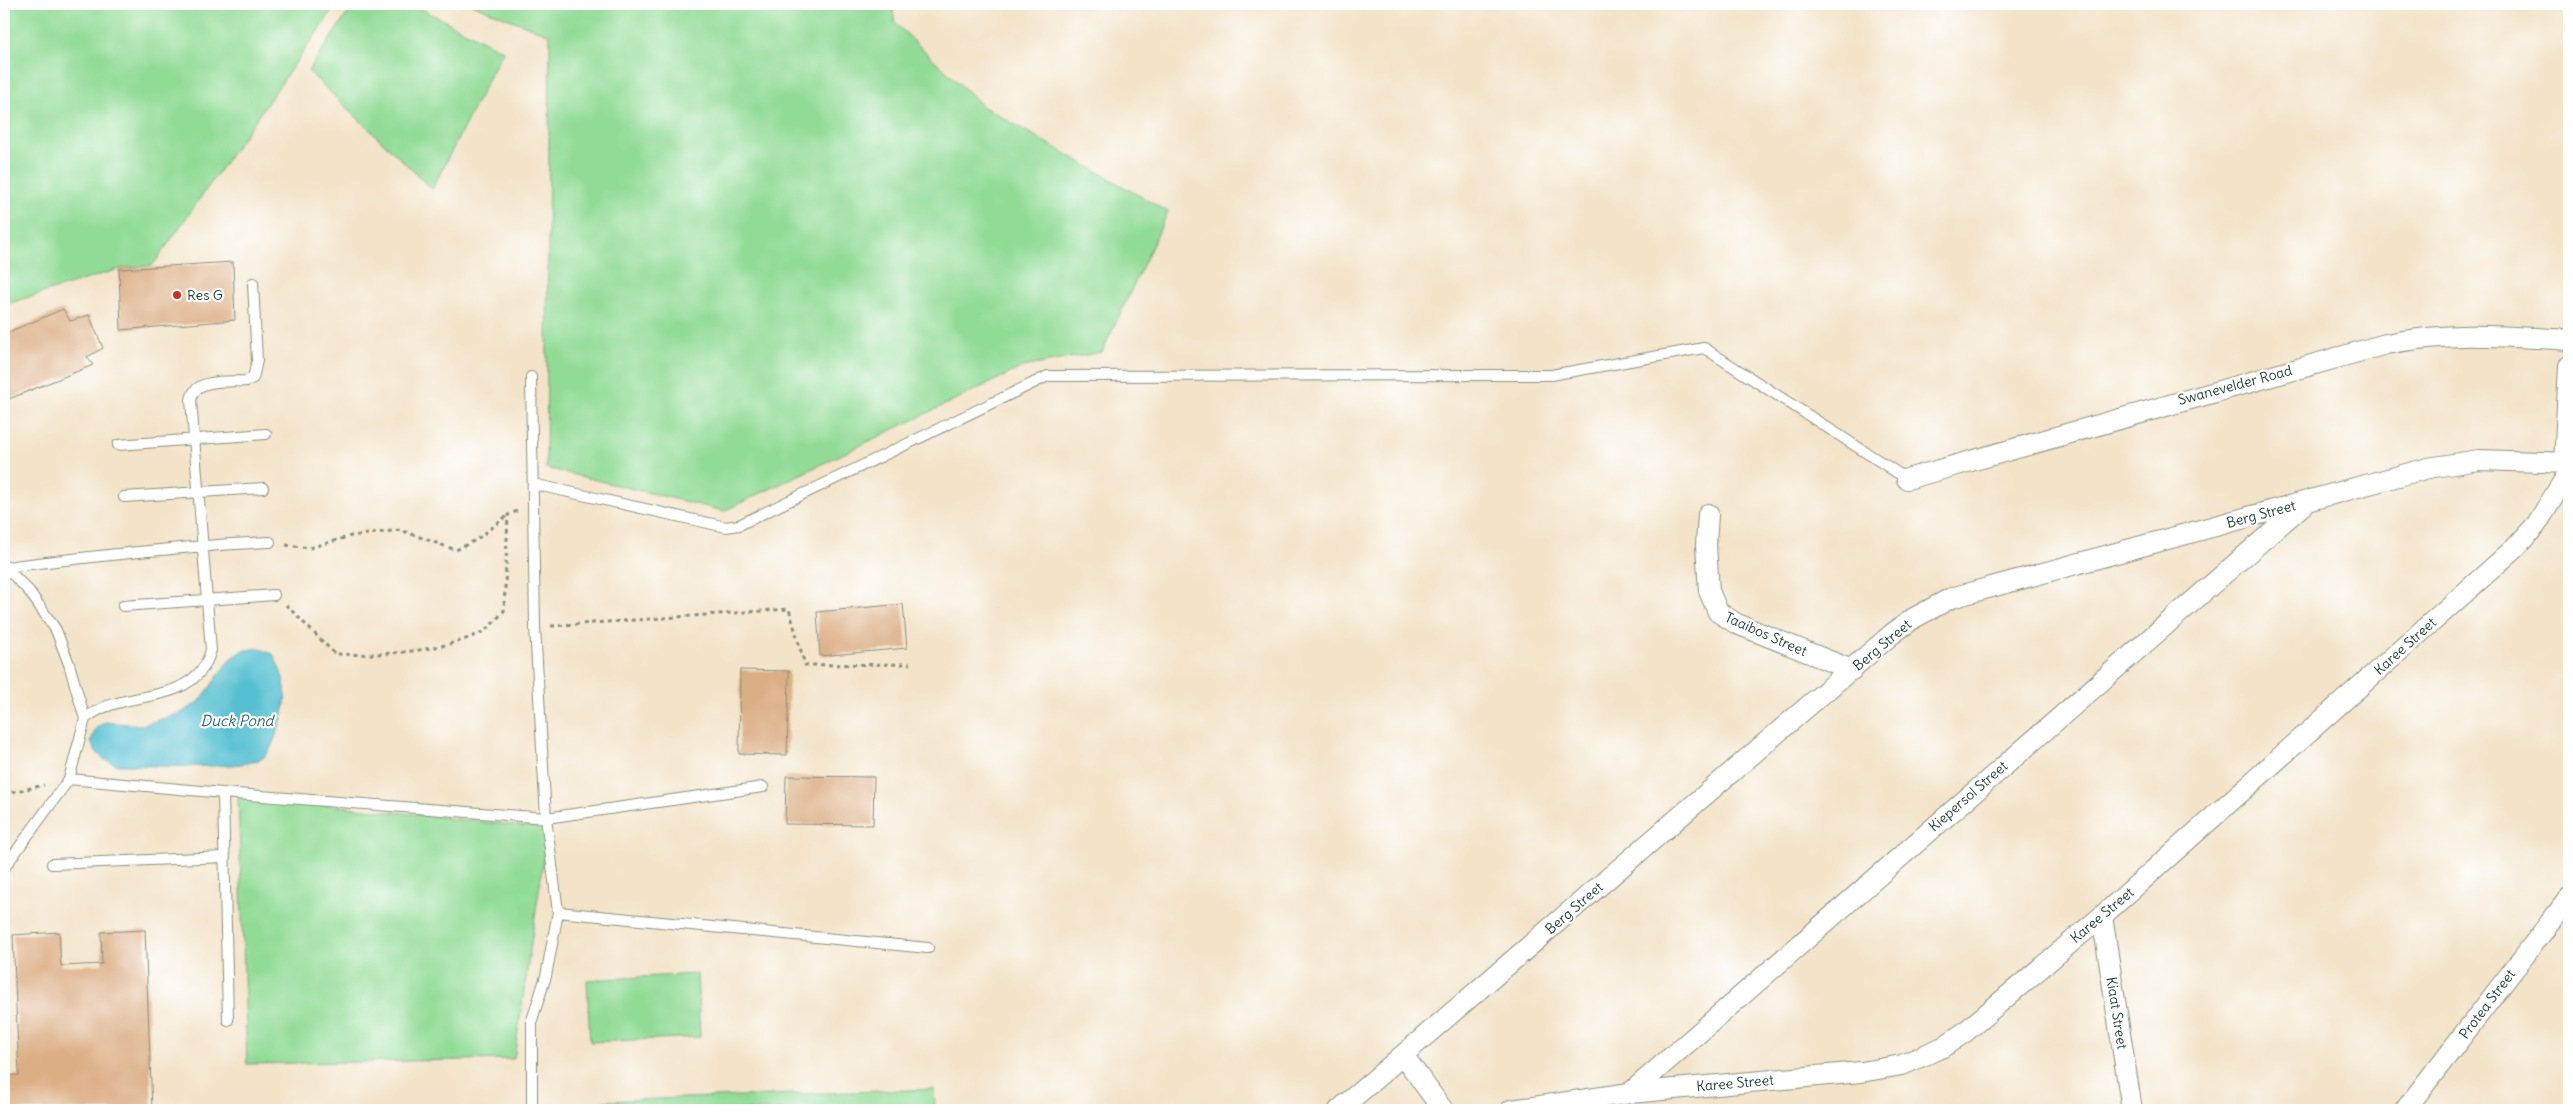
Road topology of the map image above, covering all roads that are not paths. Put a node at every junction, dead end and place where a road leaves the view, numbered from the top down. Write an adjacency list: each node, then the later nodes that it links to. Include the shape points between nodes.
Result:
1 (253, 283): 6 (lane, via 256,370 253,378 247,381 206,384 195,390 191,400)
2 (2569, 340): 9 (street, Swanevelder Road, via 2468,334 2386,344)
3 (2569, 366): 8 (street, Karee Street)
4 (531, 377): 10 (lane)
5 (266, 434): 6 (lane)
6 (195, 440): 7 (lane); 12 (lane)
7 (118, 445)
8 (2568, 468): 14 (street, Berg Street, via 2479,460 2455,463 2386,478); 33 (street, Karee Street, via 2536,525 2515,548)
9 (1907, 479): 10 (lane, via 1704,348 1552,375 1048,376 739,525 726,527)
10 (533, 484): 27 (lane, via 535,627)
11 (263, 488): 12 (lane)
12 (199, 492): 13 (lane); 17 (lane)
13 (124, 497)
14 (2308, 501): 22 (street, Berg Street, via 1951,598 1914,618); 37 (street, Kiepersol Street)
15 (1708, 514): 22 (street, Taaibos Street, via 1709,591 1718,612 1737,624)
16 (270, 542): 17 (lane)
17 (204, 545): 18 (lane); 20 (lane)
18 (5, 567): 23 (lane, via 29,591 56,630)
19 (274, 595): 20 (lane)
20 (208, 599): 21 (lane); 23 (lane, via 211,650 203,668 185,685 161,695 110,703)
21 (123, 606)
22 (1852, 670): 36 (street, Berg Street)
23 (84, 719): 24 (lane)
24 (69, 779): 26 (lane); 30 (lane)
25 (763, 787): 27 (lane)
26 (223, 794): 27 (lane); 28 (lane)
27 (546, 818): 32 (lane)
28 (224, 857): 29 (lane); 35 (lane)
29 (52, 864)
30 (4, 868)
31 (2569, 898): 43 (street, Protea Street)
32 (558, 912): 34 (lane); 38 (lane, via 546,976 532,1020)
33 (2102, 916): 37 (street, Karee Street, via 1965,1032 1943,1047 1902,1065 1861,1072); 42 (street, Kiaat Street)
34 (928, 948)
35 (228, 1020)
36 (1403, 1055): 39 (street, Berg Street); 40 (street)
37 (1630, 1093): 41 (street, Karee Street)
38 (532, 1110)
39 (1339, 1110)
40 (1443, 1110)
41 (1510, 1110)
42 (2132, 1110)
43 (2405, 1110)

